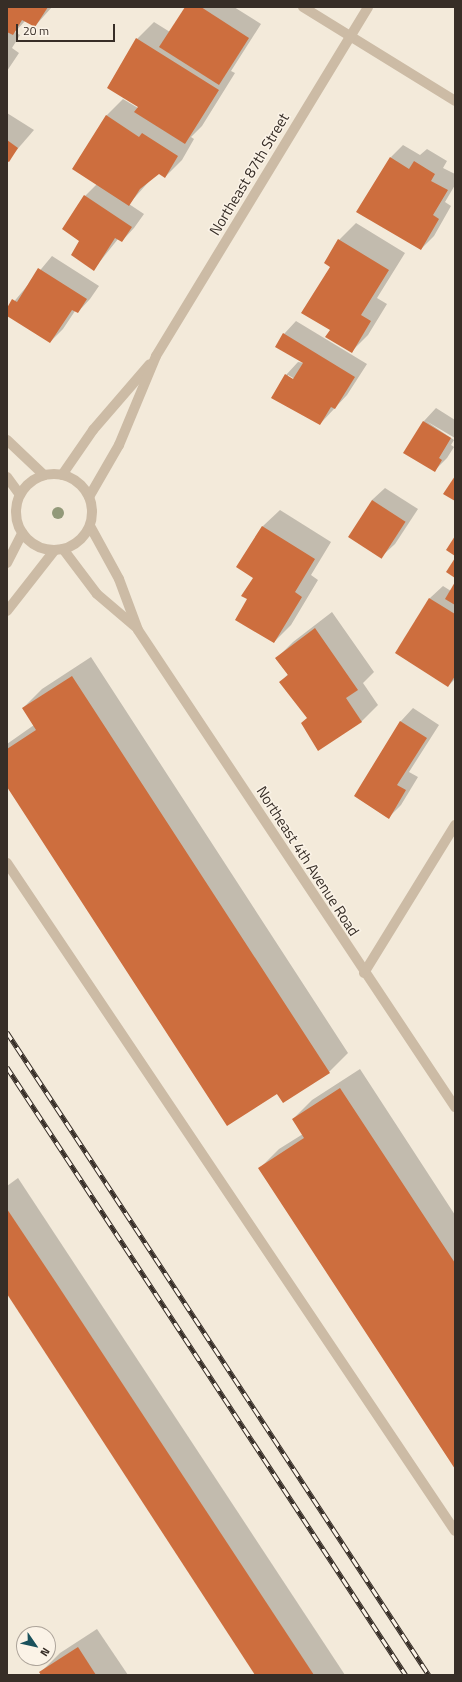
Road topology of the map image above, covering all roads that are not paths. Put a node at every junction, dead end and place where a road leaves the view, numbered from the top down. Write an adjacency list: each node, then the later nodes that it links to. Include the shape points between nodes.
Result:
1 (304, 7): 3 (street)
2 (368, 7): 3 (street, Northeast 87th Street)
3 (350, 37): 4 (street); 5 (street, Northeast 87th Street)
4 (455, 101)
5 (156, 356): 8 (street, Northeast 87th Street, via 93,430); 11 (street, Northeast 87th Street, via 119,445)
6 (7, 440): 7 (street)
7 (44, 475): 8 (street); 10 (street, via 26,486)
8 (62, 475): 11 (street, via 78,482)
9 (7, 478): 10 (street)
10 (20, 495): 13 (street, via 16,514)
11 (89, 497): 12 (street, via 92,517)
12 (90, 526): 14 (street, via 83,537); 17 (street, Northeast 4th Avenue Road, via 119,579)
13 (22, 533): 14 (street, via 36,546); 15 (street)
14 (58, 550): 16 (street); 17 (street, Northeast 4th Avenue Road, via 97,594)
15 (7, 564)
16 (7, 611)
17 (138, 630): 20 (street, Northeast 4th Avenue Road)
18 (455, 825): 20 (street)
19 (7, 863): 22 (street)
20 (364, 973): 21 (street, Northeast 4th Avenue Road)
21 (455, 1107)
22 (455, 1531)

